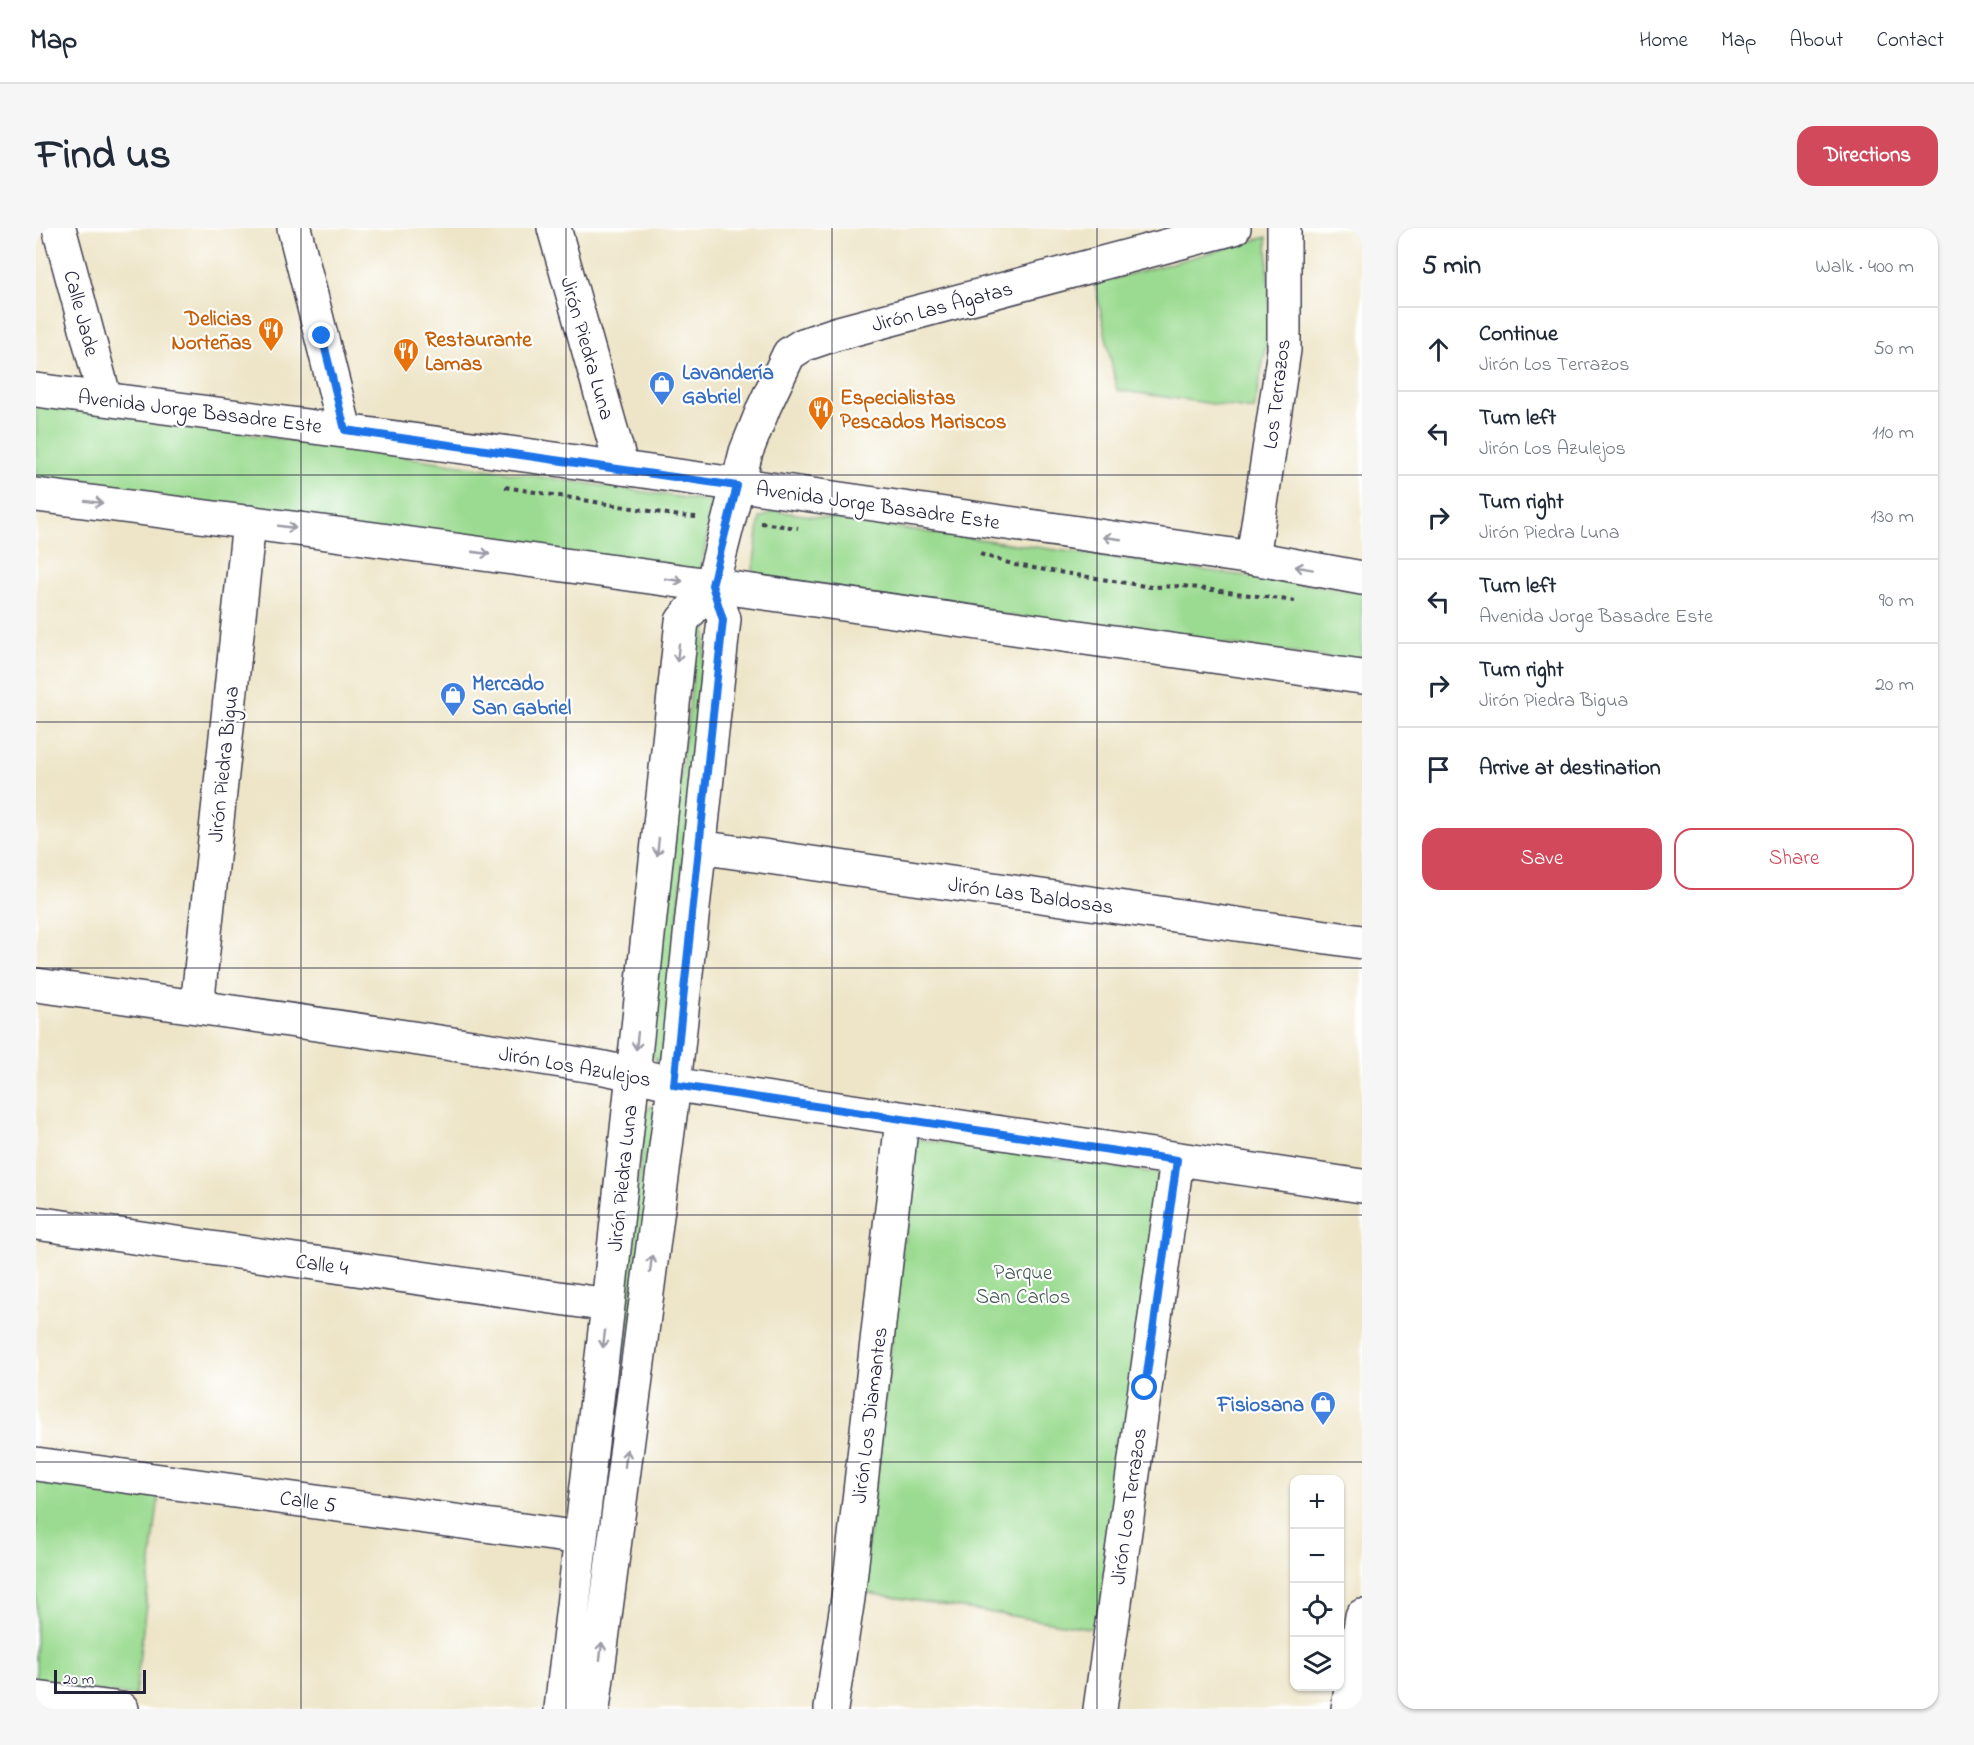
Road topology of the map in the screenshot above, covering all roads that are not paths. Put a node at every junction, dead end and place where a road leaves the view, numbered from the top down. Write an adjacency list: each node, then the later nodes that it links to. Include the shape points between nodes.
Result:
1 (59, 228): 7 (street, Calle Jade)
2 (294, 228): 8 (street)
3 (554, 228): 9 (street, Jirón Piedra Luna)
4 (1234, 228): 10 (street, Jirón Las Ágatas, via 803,345 789,354 779,373 746,452)
5 (1284, 228): 13 (street, Los Terrazos, via 1284,350)
6 (36, 390): 7 (street, Avenida Jorge Basadre Este)
7 (105, 399): 8 (street, Avenida Jorge Basadre Este)
8 (345, 430): 9 (street, Avenida Jorge Basadre Este)
9 (622, 468): 10 (street, Avenida Jorge Basadre Este)
10 (737, 486): 13 (street, Avenida Jorge Basadre Este, one-way to 10); 15 (street, Jirón Piedra Luna)
11 (36, 495): 12 (street, one-way to 12)
12 (249, 522): 15 (street, one-way to 15); 20 (street, Jirón Piedra Bigua)
13 (1253, 558): 14 (street, Avenida Jorge Basadre Este, one-way to 13)
14 (1362, 578)
15 (712, 585): 16 (street); 17 (street, Jirón Piedra Luna, via 723,620); 21 (street, Jirón Piedra Luna, one-way to 21, via 682,621)
16 (1362, 677)
17 (699, 847): 18 (street, Jirón Las Baldosas); 22 (street, Jirón Piedra Luna)
18 (1362, 942)
19 (36, 985): 20 (street, Jirón Los Azulejos)
20 (197, 1007): 21 (street, Jirón Los Azulejos)
21 (633, 1074): 22 (street, Jirón Los Azulejos); 27 (street, Jirón Piedra Luna)
22 (674, 1085): 23 (street, Jirón Los Azulejos); 34 (street, Jirón Piedra Luna, one-way to 22)
23 (902, 1120): 24 (street, Jirón Los Azulejos); 35 (street, Jirón Los Diamantes, via 849,1586)
24 (1177, 1160): 25 (street, Jirón Los Azulejos); 36 (street, Jirón Los Terrazos)
25 (1362, 1186)
26 (36, 1223): 27 (street, Calle 4)
27 (608, 1305): 29 (street, Jirón Piedra Luna, one-way to 29)
28 (36, 1464): 29 (street, Calle 5)
29 (581, 1538): 33 (street, Jirón Piedra Luna)
30 (1362, 1616): 37 (street)
31 (36, 1698): 32 (street)
32 (122, 1709)
33 (561, 1709)
34 (593, 1709)
35 (831, 1709)
36 (1100, 1709)
37 (1348, 1709)

